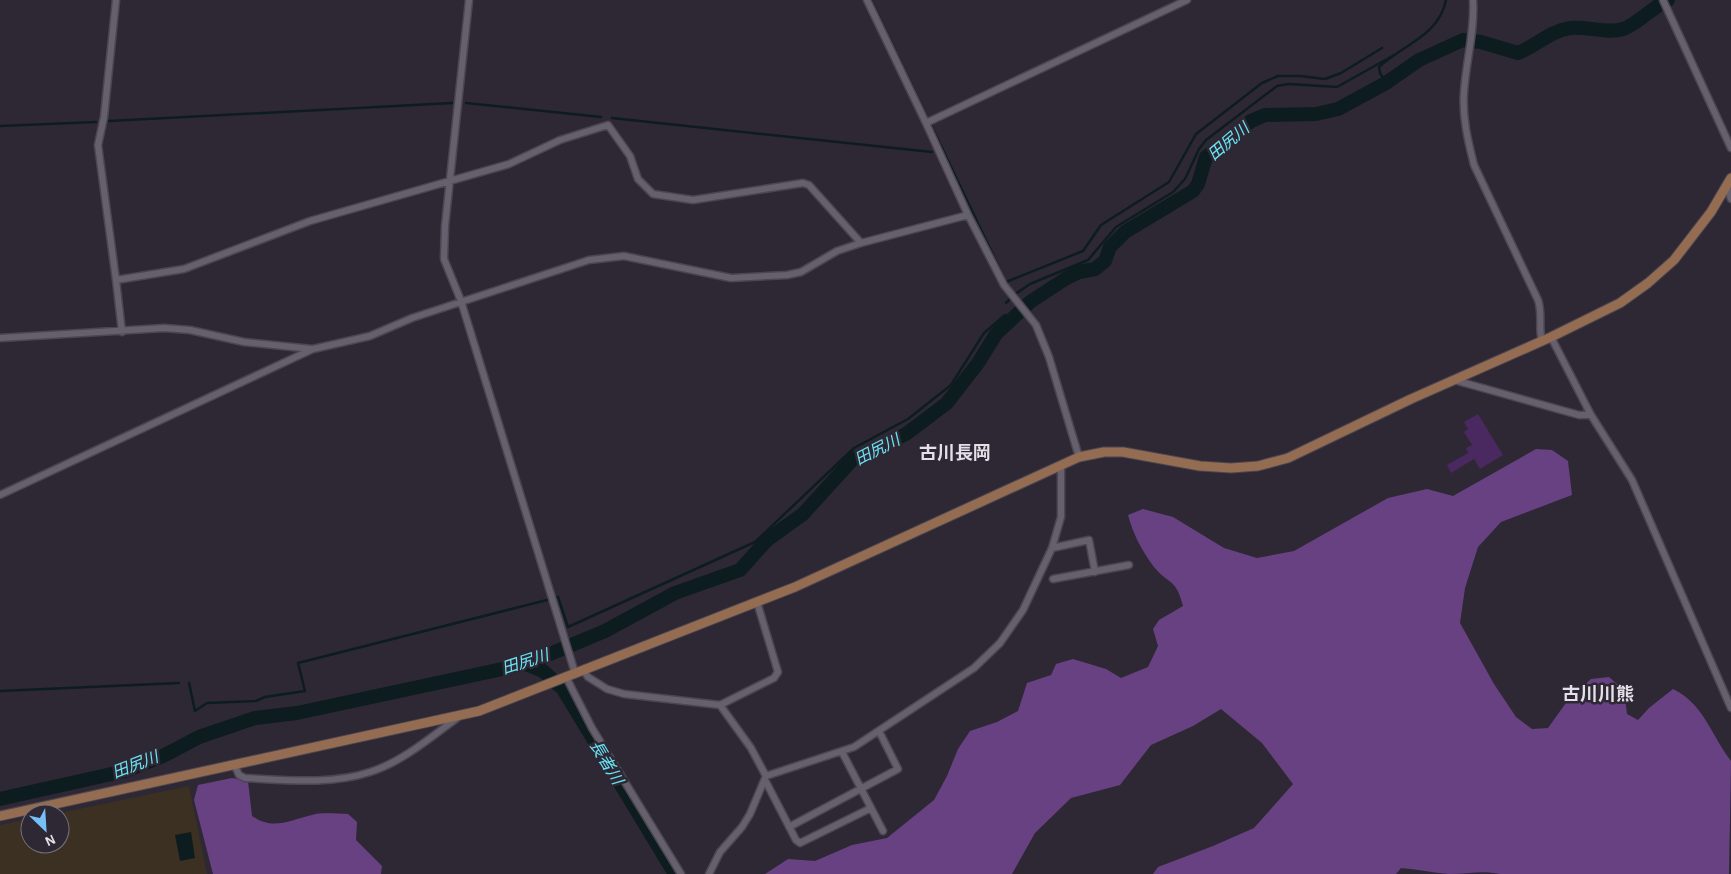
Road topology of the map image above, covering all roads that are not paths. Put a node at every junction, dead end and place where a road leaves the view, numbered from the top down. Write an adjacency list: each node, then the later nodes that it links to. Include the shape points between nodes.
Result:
1 (116, 0): 15 (street, via 104,117 98,144)
2 (469, 0): 10 (street)
3 (867, 0): 7 (street)
4 (1186, 0): 7 (street)
5 (1472, 0): 20 (street, via 1472,31 1464,92 1468,142 1474,164 1540,305)
6 (1665, 3): 8 (street)
7 (926, 123): 13 (street)
8 (1731, 148)
9 (1731, 178): 11 (street)
10 (451, 182): 14 (street, via 509,164 560,140 608,125 630,156 638,179 653,194 693,200 803,182 810,185); 15 (street, via 310,221 184,269); 16 (street, via 444,259)
11 (1727, 187): 12 (street); 18 (street, via 1712,212 1674,260 1648,283 1620,303)
12 (1731, 199)
13 (968, 215): 14 (street); 24 (street, via 1004,286 1036,325 1050,357)
14 (861, 243): 16 (street, via 837,251 801,272 787,275 731,278 624,256 589,260)
15 (116, 280): 17 (street)
16 (461, 301): 21 (street, via 370,336); 32 (street, via 569,655)
17 (122, 332): 19 (street); 21 (street, via 164,328 190,330 244,342)
18 (1551, 337): 20 (street); 23 (street)
19 (0, 338)
20 (1542, 341): 22 (street)
21 (313, 349): 26 (street)
22 (1454, 380): 23 (street, via 1579,415); 24 (street, via 1288,458 1258,466 1200,466 1123,452)
23 (1592, 415): 35 (street, via 1632,480)
24 (1079, 457): 25 (street)
25 (1061, 465): 27 (street, via 1061,517); 31 (street, via 832,571)
26 (0, 495)
27 (1052, 548): 29 (street, via 1089,540); 37 (street, via 1023,610 1000,643 974,668)
28 (1129, 565): 29 (street)
29 (1095, 572): 30 (street)
30 (1053, 579)
31 (756, 602): 32 (street); 34 (street, via 778,672 774,678)
32 (579, 671): 33 (street); 34 (street, via 607,689 624,694)
33 (564, 678): 36 (street); 46 (street)
34 (720, 705): 40 (street, via 751,748)
35 (1731, 708)
36 (457, 718): 39 (street); 39 (street, via 389,764 355,776 286,780 245,778 239,775)
37 (879, 732): 38 (street); 41 (street, via 898,769)
38 (842, 752): 40 (street); 41 (street)
39 (235, 766): 43 (street)
40 (766, 778): 44 (street); 47 (street, via 742,827 720,852)
41 (860, 789): 42 (street); 44 (street)
42 (871, 808): 44 (street, via 804,843 796,840); 45 (street)
43 (0, 816)
44 (789, 827)
45 (883, 831)
46 (681, 874)
47 (709, 874)

